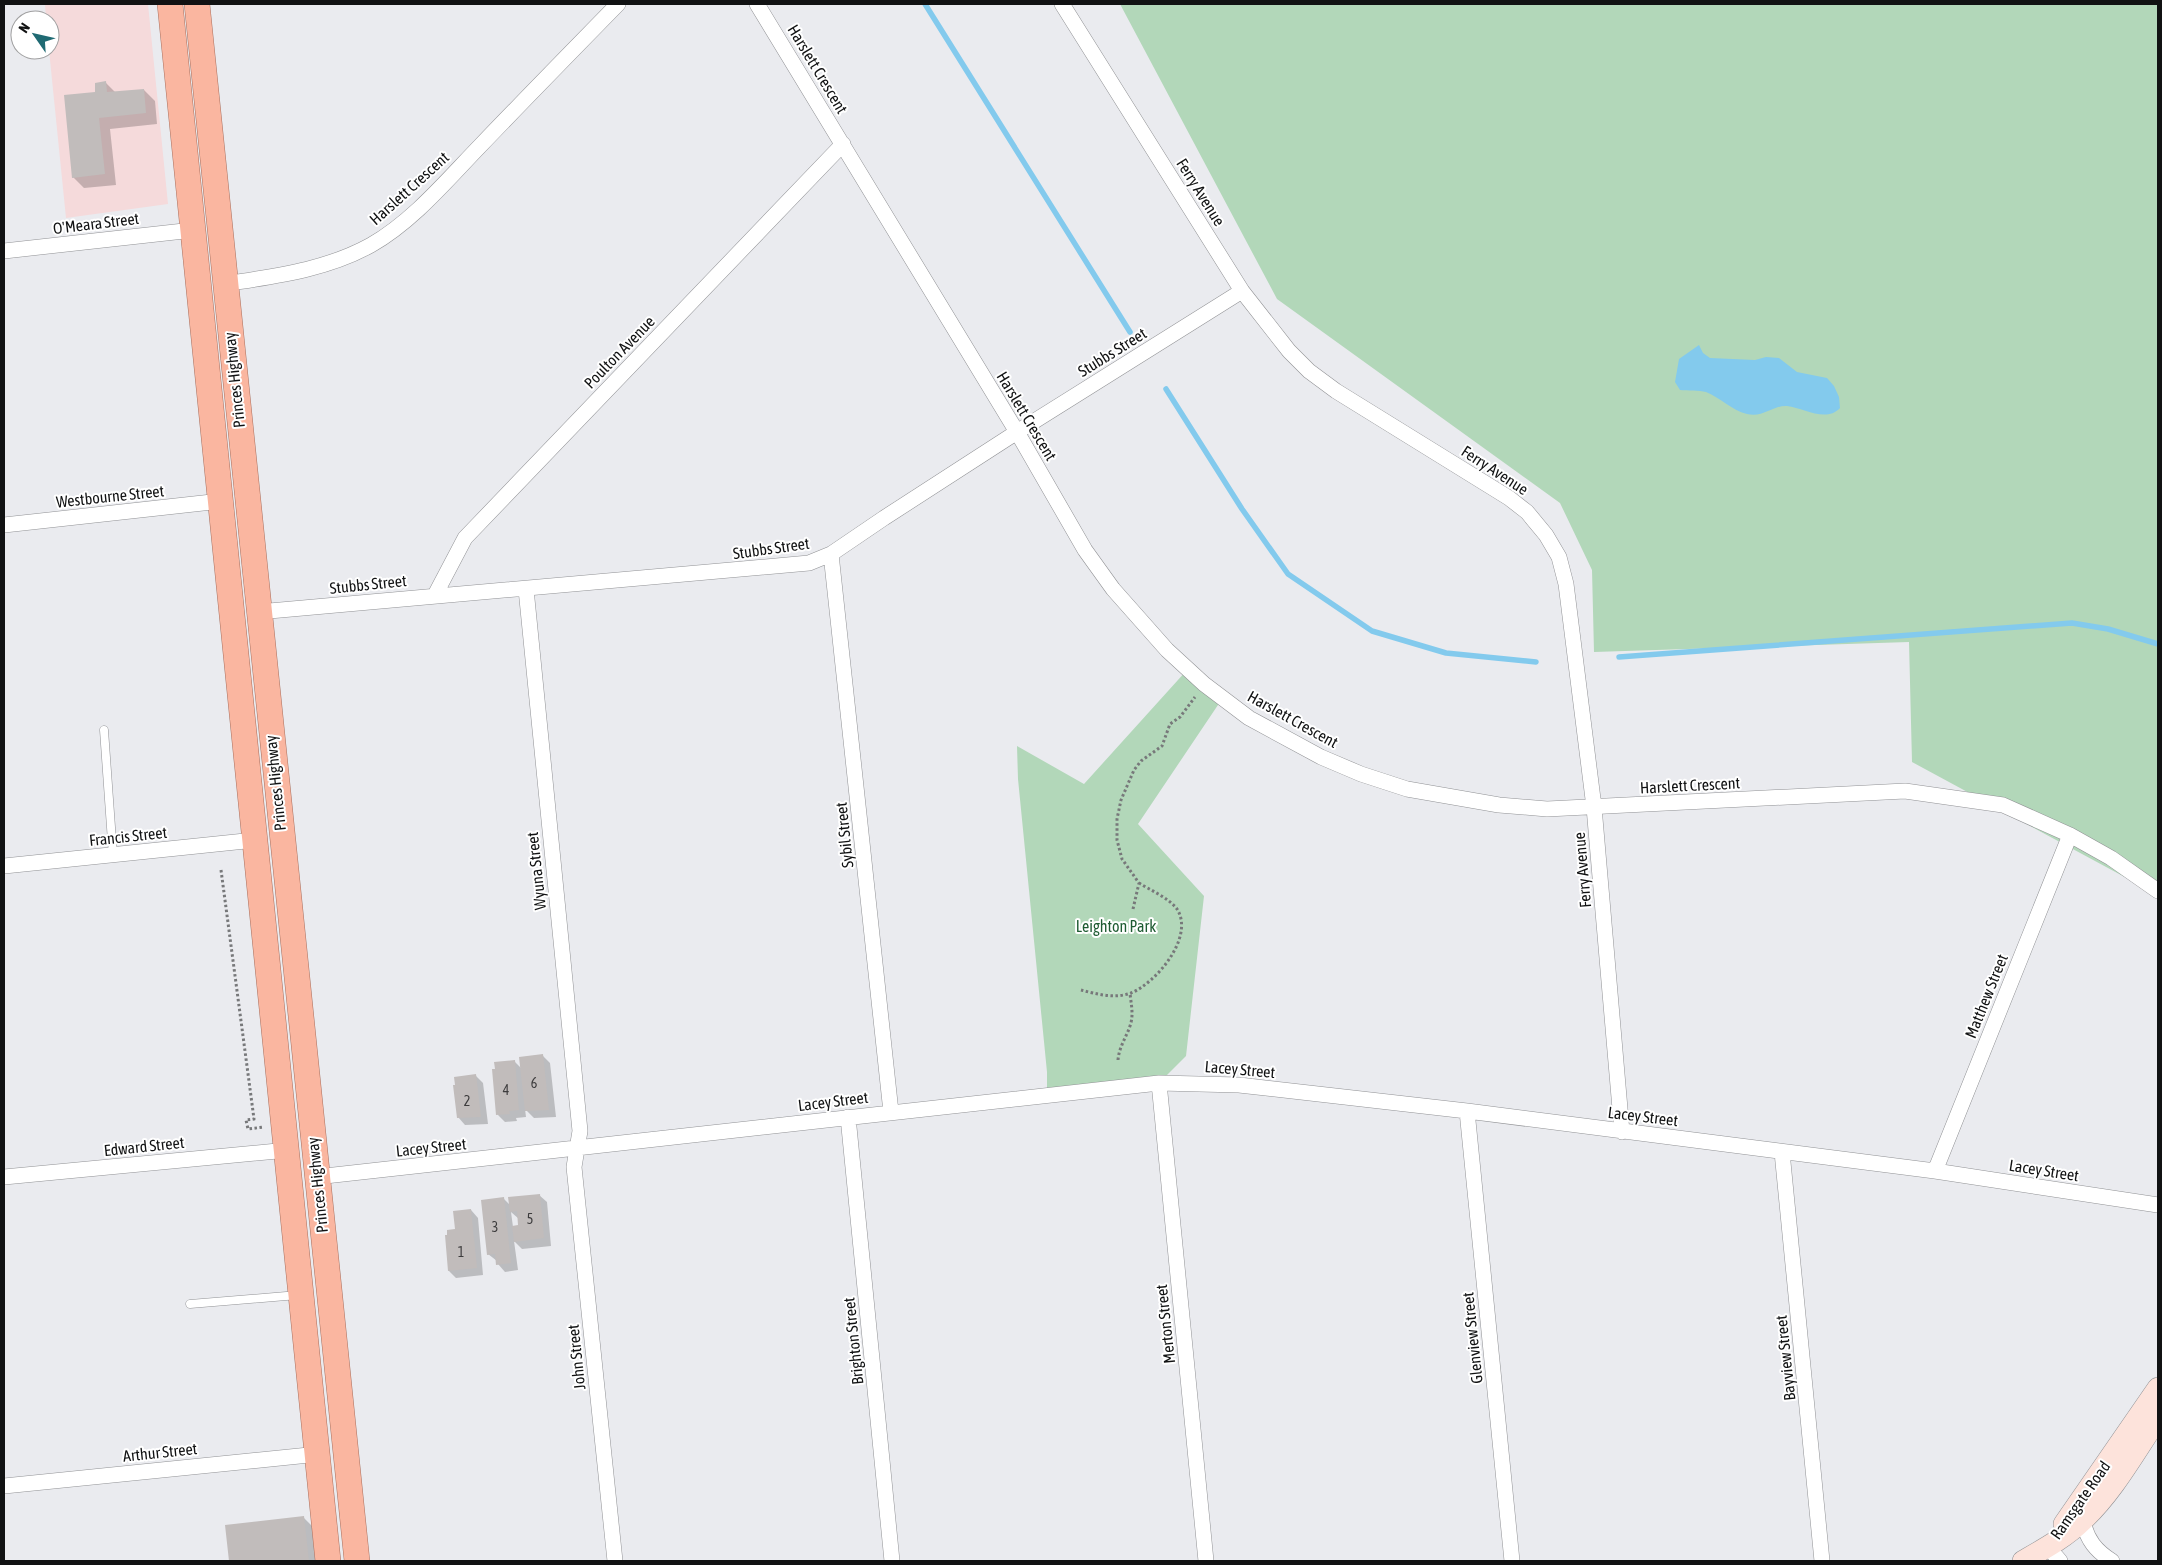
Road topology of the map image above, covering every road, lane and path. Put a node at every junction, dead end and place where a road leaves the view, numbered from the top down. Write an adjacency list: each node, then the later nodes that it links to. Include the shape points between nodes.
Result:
1 (170, 4): 7 (highway, Princes Highway)
2 (197, 4): 9 (highway, Princes Highway)
3 (618, 4): 9 (street, Harslett Crescent, via 404,221 371,244 338,260 299,271)
4 (757, 4): 6 (street, Harslett Crescent)
5 (1062, 4): 10 (street, Ferry Avenue)
6 (843, 144): 11 (street, Harslett Crescent); 16 (street, Poulton Avenue, via 464,538)
7 (193, 230): 8 (street, O'Meara Street); 12 (highway, Princes Highway)
8 (4, 252)
9 (225, 284): 17 (highway, Princes Highway)
10 (1242, 291): 11 (street, Stubbs Street); 20 (street, Ferry Avenue, via 1309,371 1509,498 1527,512 1546,535 1559,557 1566,584)
11 (1017, 432): 14 (street, Stubbs Street); 18 (street, Harslett Crescent, via 1085,550 1113,589 1167,650)
12 (221, 501): 13 (street, Westbourne Street); 22 (highway, Princes Highway)
13 (4, 525)
14 (831, 554): 15 (street, Stubbs Street, via 809,563 784,566); 34 (street, Sybil Street)
15 (526, 589): 16 (street, Stubbs Street); 38 (street, Wyuna Street, via 580,1131)
16 (435, 595): 17 (street, Stubbs Street)
17 (258, 612): 43 (highway, Princes Highway)
18 (1204, 684): 20 (street, Harslett Crescent, via 1249,718 1292,742 1361,774 1407,789 1499,805 1547,809); 26 (path, via 1180,717 1170,724 1162,746 1134,770 1121,800 1116,840 1122,859)
19 (104, 730): 23 (lane)
20 (1594, 807): 21 (street, Harslett Crescent, via 1906,791 2003,805); 37 (street, Ferry Avenue)
21 (2070, 835): 27 (street, Harslett Crescent, via 2111,858); 41 (street, Matthew Street)
22 (255, 840): 23 (street, Francis Street); 39 (highway, Princes Highway)
23 (113, 855): 24 (street, Francis Street)
24 (4, 866)
25 (221, 870): 36 (path, via 254,1119 246,1120 248,1129)
26 (1138, 883): 28 (path); 30 (path, via 1177,910 1181,919 1180,934 1162,969)
27 (2158, 892)
28 (1133, 909)
29 (1081, 990): 30 (path, via 1106,995)
30 (1130, 993): 31 (path, via 1131,1024 1118,1050)
31 (1118, 1060)
32 (1159, 1083): 33 (street, Lacey Street, via 1239,1086); 34 (street, Lacey Street); 57 (street, Merton Street)
33 (1467, 1111): 37 (street, Lacey Street); 58 (street, Glenview Street)
34 (891, 1112): 35 (street, Lacey Street)
35 (848, 1117): 38 (street, Lacey Street); 56 (street, Brighton Street)
36 (266, 1127)
37 (1622, 1132): 40 (street, Lacey Street)
38 (578, 1148): 43 (street, Lacey Street); 55 (street, John Street, via 574,1167)
39 (288, 1150): 42 (street, Edward Street); 45 (highway, Princes Highway)
40 (1782, 1152): 41 (street, Lacey Street); 59 (street, Bayview Street)
41 (1935, 1170): 44 (street, Lacey Street)
42 (4, 1177)
43 (316, 1177): 54 (highway, Princes Highway)
44 (2158, 1204)
45 (302, 1295): 46 (lane); 49 (highway, Princes Highway)
46 (190, 1304)
47 (2158, 1388): 52 (main road, Ramsgate Road)
48 (2158, 1418): 51 (main road, Ramsgate Road, via 2103,1498)
49 (319, 1454): 50 (street, Arthur Street); 53 (highway, Princes Highway)
50 (4, 1486)
51 (2083, 1521): 52 (main road, Ramsgate Road); 61 (street, via 2090,1542)
52 (2054, 1554): 60 (main road)
53 (328, 1561)
54 (357, 1561)
55 (616, 1561)
56 (892, 1561)
57 (1206, 1561)
58 (1512, 1561)
59 (1822, 1561)
60 (2023, 1561)
61 (2112, 1561)

